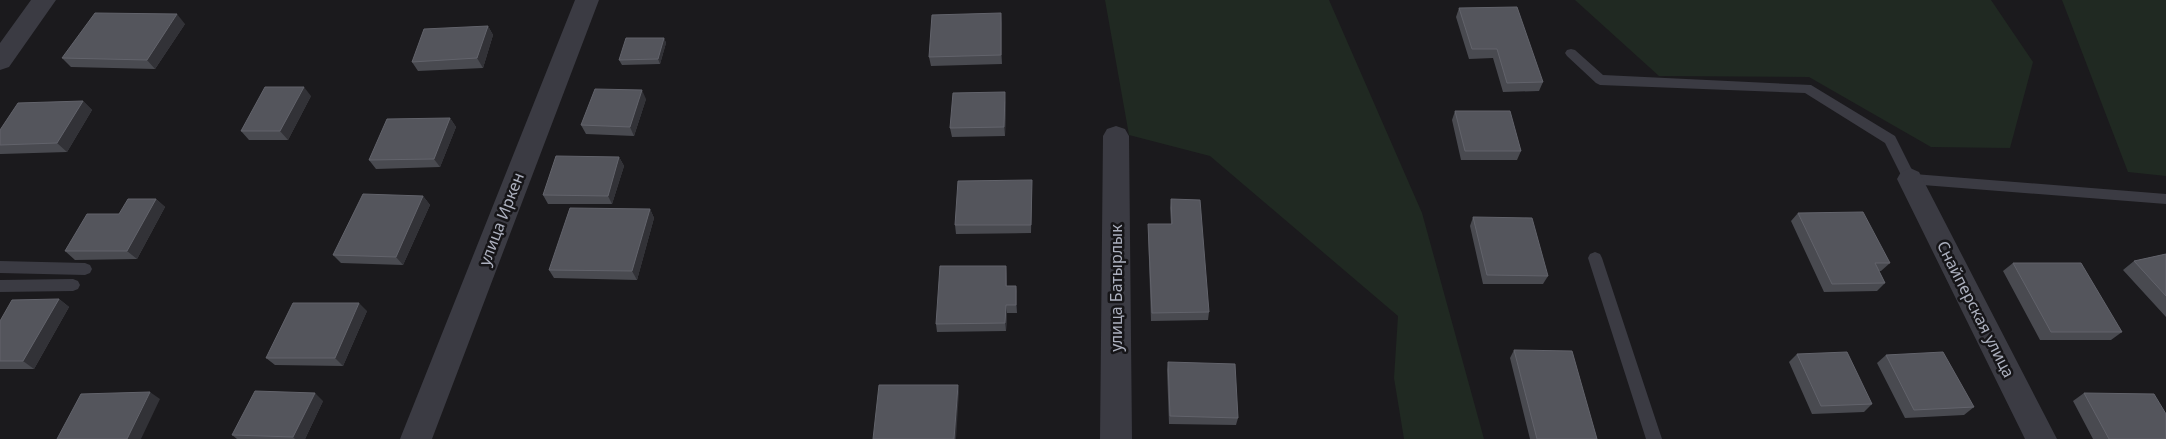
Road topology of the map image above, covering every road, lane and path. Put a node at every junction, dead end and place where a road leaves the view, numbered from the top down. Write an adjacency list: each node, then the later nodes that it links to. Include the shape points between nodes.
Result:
1 (44, 0): 4 (street)
2 (587, 0): 13 (street, улица Иркен)
3 (1571, 53): 6 (lane, via 1600,80 1807,88 1890,140)
4 (0, 61)
5 (1116, 136): 14 (street, улица Батырлык)
6 (1910, 179): 7 (lane); 16 (street, Снайперская улица)
7 (2166, 199)
8 (1595, 258): 15 (lane)
9 (0, 268): 10 (lane)
10 (85, 269)
11 (0, 286): 12 (lane)
12 (73, 286)
13 (416, 439)
14 (1116, 439)
15 (1654, 439)
16 (2041, 439)

